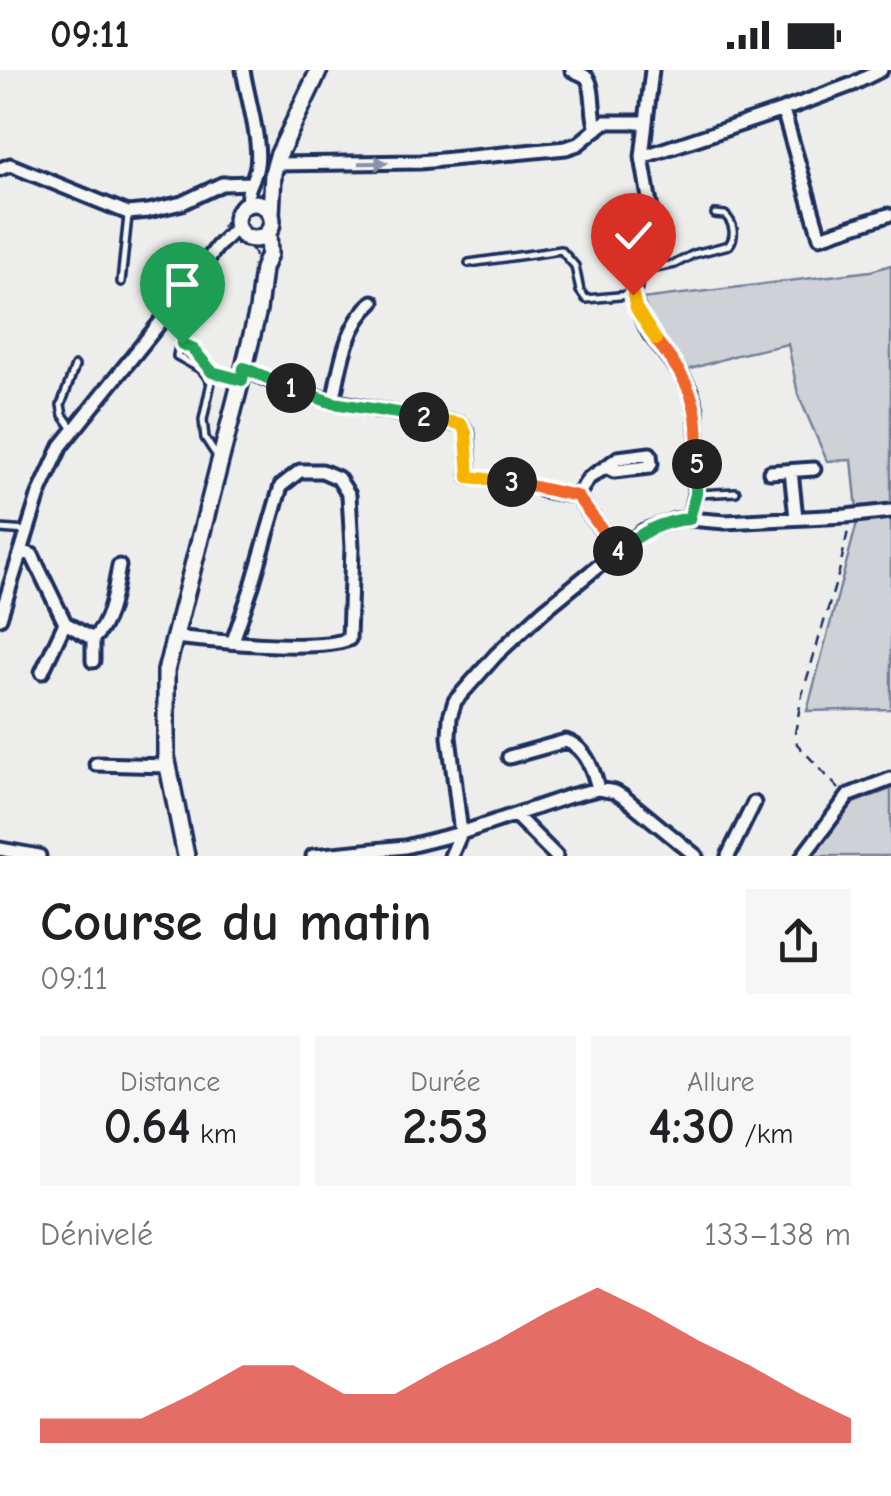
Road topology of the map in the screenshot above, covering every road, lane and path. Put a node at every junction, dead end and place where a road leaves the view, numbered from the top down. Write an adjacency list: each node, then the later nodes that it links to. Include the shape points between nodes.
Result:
1 (243, 70): 10 (street, via 255,136)
2 (319, 70): 10 (main road)
3 (572, 70): 8 (street, via 589,82)
4 (652, 70): 7 (street)
5 (881, 70): 6 (street)
6 (783, 110): 9 (street); 17 (street, via 820,237)
7 (646, 122): 8 (street, via 605,122); 9 (street)
8 (596, 129): 10 (street, one-way to 8, via 566,148)
9 (642, 156): 21 (street, via 652,229)
10 (269, 168): 12 (street); 13 (main road, via 264,192); 16 (main road)
11 (0, 169): 14 (street, via 10,165)
12 (250, 182): 13 (street); 14 (street)
13 (251, 203): 16 (main road); 18 (main road, via 236,216)
14 (128, 213): 22 (lane)
15 (715, 214): 21 (lane, via 733,226 730,245)
16 (271, 215): 19 (main road, via 272,224)
17 (888, 216)
18 (236, 228): 19 (main road, via 242,236); 30 (street)
19 (260, 236): 27 (main road, via 258,310)
20 (470, 263): 23 (lane, via 561,250 586,299)
21 (637, 272): 23 (street)
22 (121, 282)
23 (633, 295): 39 (street, via 650,334 692,392)
24 (373, 302): 29 (street, via 344,352)
25 (75, 366): 30 (lane, via 61,405)
26 (222, 374): 27 (lane); 28 (lane); 28 (lane, via 212,372 192,348 179,346 177,356)
27 (243, 374): 29 (street); 31 (main road)
28 (211, 382): 31 (lane, via 203,420)
29 (333, 403): 36 (street, via 461,424)
30 (74, 429): 46 (street, via 50,467)
31 (220, 464): 52 (main road)
32 (606, 467): 40 (street)
33 (814, 469): 34 (street)
34 (792, 471): 35 (street); 43 (street)
35 (770, 472)
36 (469, 477): 37 (path)
37 (542, 490): 40 (street)
38 (736, 492): 39 (lane)
39 (696, 494): 44 (street)
40 (577, 496): 48 (street)
41 (891, 511): 42 (street)
42 (852, 516): 43 (street); 62 (path, via 795,733 797,744)
43 (796, 518): 44 (street)
44 (694, 520): 48 (street, via 644,531)
45 (0, 529): 46 (lane)
46 (28, 531): 47 (street)
47 (21, 551): 50 (street); 51 (street, via 32,555)
48 (617, 552): 65 (street, via 543,610 454,701 449,738)
49 (119, 566): 53 (street, via 108,615)
50 (0, 618)
51 (65, 622): 53 (street); 56 (street)
52 (174, 638): 54 (street); 59 (main road, via 166,672)
53 (93, 639): 55 (street)
54 (233, 642): 54 (street, via 336,645 349,639 352,518 338,478 300,471 281,486)
55 (92, 661)
56 (42, 672)
57 (510, 758): 61 (street, via 573,743)
58 (96, 764): 59 (street)
59 (167, 766): 68 (main road)
60 (891, 778): 62 (street)
61 (598, 790): 64 (street); 72 (street, via 626,798)
62 (847, 797): 74 (street)
63 (754, 803): 73 (street)
64 (514, 815): 65 (street); 71 (street)
65 (461, 832): 69 (street, via 405,847); 70 (street)
66 (0, 849): 67 (street)
67 (39, 856)
68 (186, 856)
69 (313, 856)
70 (451, 856)
71 (556, 856)
72 (696, 856)
73 (728, 856)
74 (803, 856)

